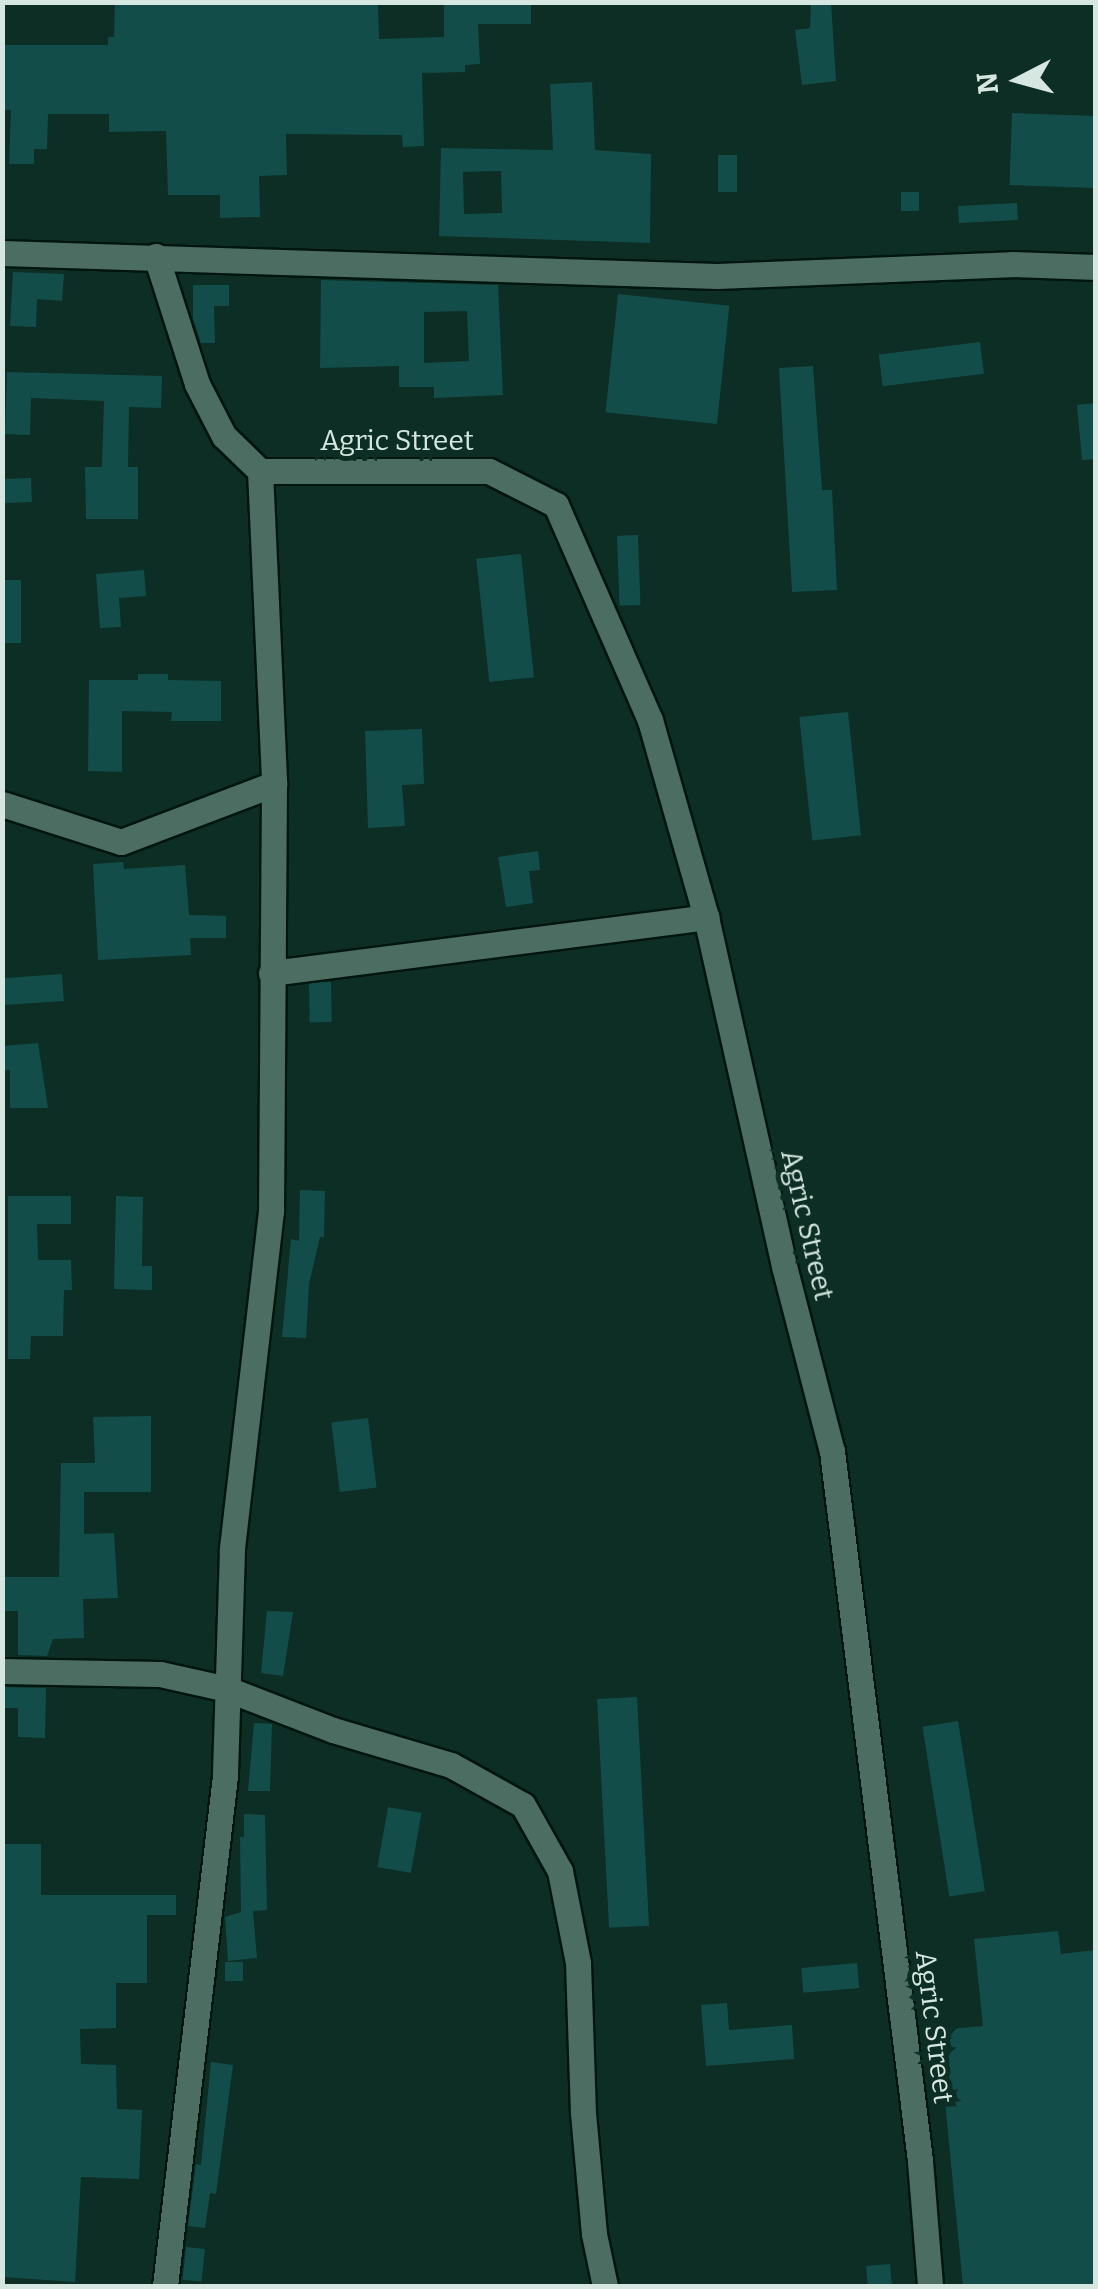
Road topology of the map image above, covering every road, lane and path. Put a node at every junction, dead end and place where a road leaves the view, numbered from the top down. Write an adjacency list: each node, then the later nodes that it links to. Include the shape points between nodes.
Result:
1 (2, 253): 2 (street)
2 (156, 256): 3 (street, via 717,276); 4 (street, via 197,384 224,436)
3 (1096, 266)
4 (260, 471): 5 (street); 7 (street, Agric Street, via 489,471 556,505 650,720)
5 (274, 784): 6 (street, via 121,842); 8 (street)
6 (2, 804)
7 (706, 917): 8 (street); 13 (street, Agric Street, via 832,1451)
8 (271, 974): 10 (street, via 271,1211 232,1550)
9 (2, 1671): 10 (street, via 160,1674)
10 (227, 1689): 11 (street, via 225,1776); 12 (street, via 451,1766 522,1805 560,1871 578,1964 583,2113)
11 (164, 2286)
12 (604, 2286)
13 (930, 2286)

